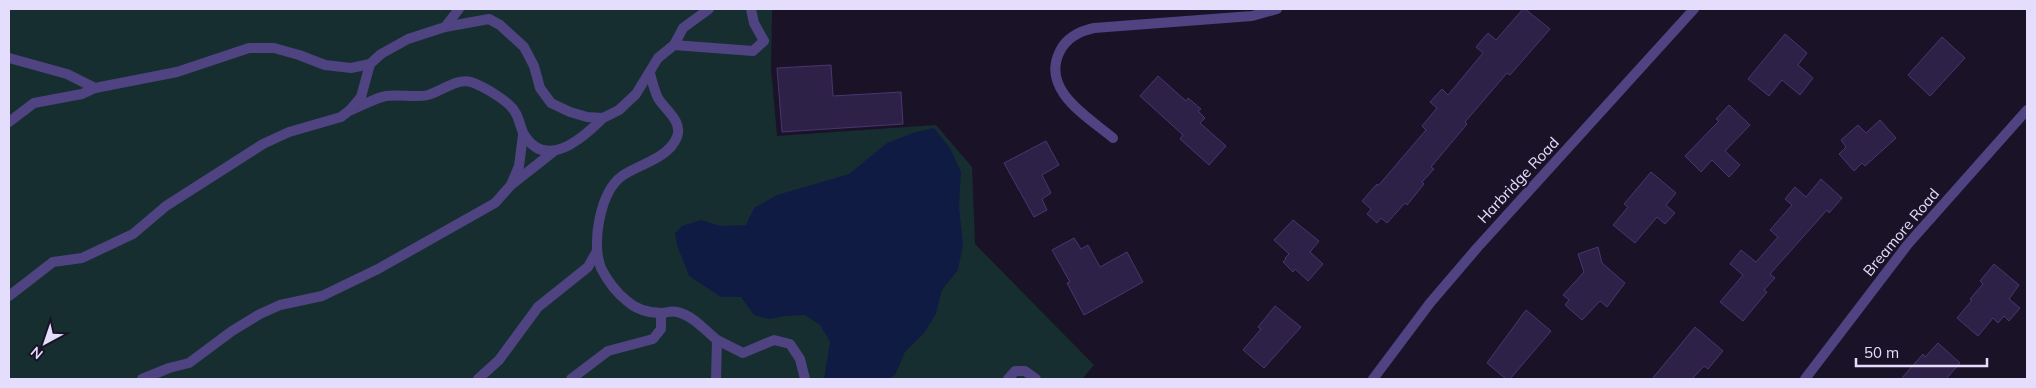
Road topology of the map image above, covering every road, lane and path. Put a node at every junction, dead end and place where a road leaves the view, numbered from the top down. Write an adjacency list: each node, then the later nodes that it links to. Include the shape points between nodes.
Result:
1 (459, 9): 6 (street)
2 (709, 9): 7 (street, via 683,28)
3 (751, 9): 7 (street, via 764,41 753,51)
4 (1277, 9): 17 (street, via 1252,16 1094,28 1070,38 1060,50 1055,66 1060,89 1070,102)
5 (1694, 9): 31 (street, Harbridge Road, via 1476,248)
6 (445, 27): 9 (street, via 408,39); 14 (street, via 489,19 500,25 524,47 540,88 551,103 587,117)
7 (674, 46): 10 (street, via 658,58)
8 (9, 58): 11 (street, via 67,74)
9 (370, 64): 11 (street, via 351,68 325,65 274,48 249,48 177,72); 12 (street, via 361,98)
10 (650, 73): 14 (street, via 636,94 619,110); 20 (street, via 659,99 676,121 678,136 670,148 621,177 610,190 598,230)
11 (95, 88): 15 (street, via 82,94 34,103)
12 (350, 110): 16 (street, via 385,96 426,95 462,81 471,82 490,91 514,110 522,124); 21 (street, via 340,117 289,132 263,144 166,206 133,234 82,258 53,262)
13 (2027, 110): 32 (street, Breamore Road, via 1908,244)
14 (603, 118): 18 (street, via 570,144)
15 (9, 122)
16 (523, 135): 18 (street, via 543,152); 19 (street, via 519,166)
17 (1113, 138)
18 (553, 152): 19 (street)
19 (511, 185): 24 (street, via 495,203 378,269 322,296 280,305 260,314 188,363)
20 (597, 251): 22 (street, via 601,268 627,302 640,311); 25 (street, via 588,267 538,307 499,360)
21 (9, 296)
22 (661, 313): 23 (street, via 676,311 697,322); 26 (street, via 661,329 653,339 608,351)
23 (717, 340): 27 (street); 28 (street, via 743,353 774,340 790,344 800,359)
24 (142, 379)
25 (478, 379)
26 (570, 379)
27 (716, 379)
28 (805, 379)
29 (1008, 379): 30 (street, via 1015,372 1025,371)
30 (1036, 379)
31 (1372, 379)
32 (1805, 379)

